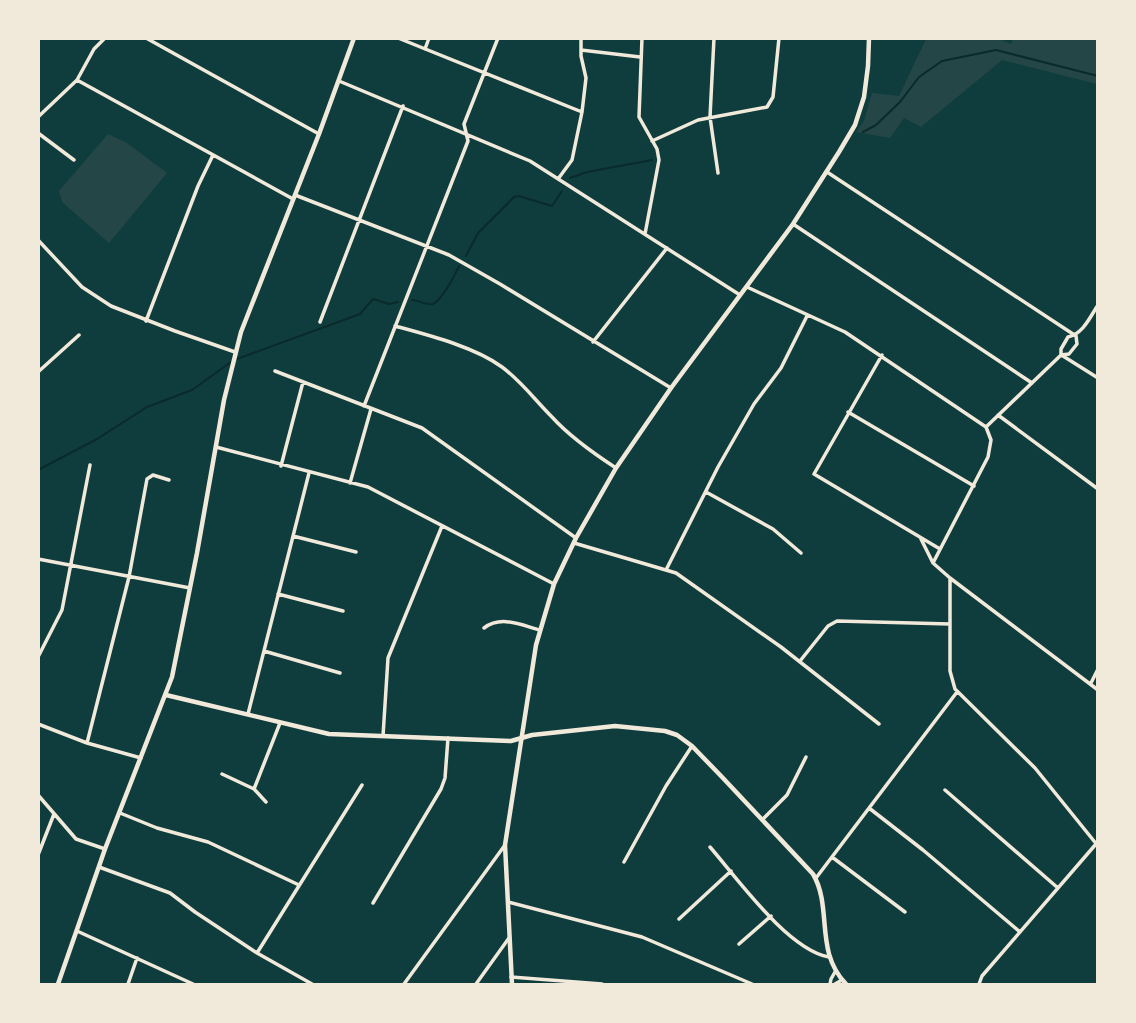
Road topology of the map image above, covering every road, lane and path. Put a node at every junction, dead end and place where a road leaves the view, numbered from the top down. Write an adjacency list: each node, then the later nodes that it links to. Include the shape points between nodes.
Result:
1 (105, 38): 16 (street)
2 (146, 38): 24 (street)
3 (354, 38): 17 (main road)
4 (398, 38): 12 (street)
5 (429, 38): 12 (street)
6 (498, 38): 15 (street)
7 (581, 38): 13 (street)
8 (642, 38): 14 (street)
9 (714, 38): 21 (street)
10 (779, 38): 21 (street, via 771,103 761,110)
11 (869, 38): 28 (main road, via 861,108)
12 (425, 49): 15 (street)
13 (581, 50): 14 (street); 19 (street, via 586,78)
14 (640, 57): 25 (street, via 639,117)
15 (485, 74): 19 (street); 23 (street, via 464,124)
16 (77, 80): 20 (street); 26 (street)
17 (339, 81): 18 (street); 24 (main road)
18 (403, 106): 23 (street); 32 (street)
19 (582, 112): 30 (street, via 572,160)
20 (38, 117)
21 (710, 117): 25 (street); 29 (street)
22 (38, 133): 27 (street)
23 (467, 133): 30 (street); 36 (street, via 468,141)
24 (319, 134): 31 (main road)
25 (652, 141): 34 (street, via 659,165)
26 (213, 155): 31 (street); 42 (street)
27 (74, 160)
28 (827, 172): 33 (main road); 46 (street)
29 (718, 173)
30 (558, 179): 34 (street)
31 (294, 197): 32 (street); 48 (main road)
32 (360, 220): 36 (street); 43 (street)
33 (793, 224): 38 (main road); 55 (street)
34 (645, 234): 37 (street)
35 (38, 240): 42 (street, via 88,292)
36 (427, 247): 44 (street); 47 (street, via 467,265)
37 (667, 248): 39 (street); 47 (street)
38 (747, 287): 39 (main road); 41 (street)
39 (740, 295): 56 (main road)
40 (1097, 305): 46 (street)
41 (807, 316): 49 (street); 71 (street)
42 (146, 321): 48 (street)
43 (320, 321)
44 (395, 326): 57 (street); 65 (street, via 494,362 572,436)
45 (79, 335): 51 (street)
46 (1076, 336): 50 (street, via 1068,337); 50 (street, via 1077,344 1069,354)
47 (593, 342): 56 (street)
48 (234, 354): 62 (main road)
49 (882, 355): 59 (street); 61 (street)
50 (1061, 355): 53 (street); 55 (street)
51 (38, 372)
52 (275, 372): 54 (street)
53 (1097, 378)
54 (303, 382): 57 (street); 64 (street)
55 (1032, 383): 60 (street)
56 (671, 388): 65 (main road)
57 (364, 406): 58 (street)
58 (371, 409): 68 (street); 75 (street, via 422,428)
59 (848, 412): 69 (street); 74 (street, via 814,474)
60 (998, 415): 61 (street); 70 (street)
61 (986, 427): 69 (street, via 990,451)
62 (216, 447): 64 (street); 86 (main road)
63 (90, 465): 81 (street)
64 (281, 466): 66 (street)
65 (616, 468): 75 (main road)
66 (309, 473): 68 (street); 73 (street)
67 (169, 480): 83 (street, via 148,479)
68 (350, 483): 72 (street, via 382,493)
69 (974, 486): 76 (street)
70 (1097, 489)
71 (706, 492): 78 (street, via 773,529); 82 (street)
72 (442, 526): 85 (street); 105 (street, via 388,658)
73 (293, 536): 77 (street); 87 (street)
74 (920, 537): 76 (street); 80 (street)
75 (575, 540): 82 (street); 85 (main road)
76 (940, 549): 80 (street)
77 (356, 552)
78 (801, 553)
79 (38, 559): 81 (street)
80 (933, 563): 84 (street)
81 (70, 565): 83 (street); 93 (street, via 62,610)
82 (666, 570): 94 (street)
83 (130, 577): 86 (street); 108 (street)
84 (950, 578): 89 (street); 97 (street)
85 (554, 584): 91 (main road)
86 (190, 588): 100 (main road)
87 (278, 594): 88 (street); 92 (street)
88 (343, 611)
89 (950, 624): 94 (street, via 837,621); 99 (street, via 950,675)
90 (484, 628): 91 (street, via 500,620)
91 (540, 629): 107 (main road)
92 (264, 651): 96 (street); 101 (street)
93 (38, 657)
94 (800, 661): 104 (street)
95 (1097, 669): 97 (street)
96 (340, 673)
97 (1091, 683): 98 (street)
98 (1097, 690)
99 (957, 692): 118 (street); 123 (street, via 1035,768)
100 (166, 695): 101 (main road); 111 (main road)
101 (248, 715): 102 (main road)
102 (280, 723): 105 (main road, via 329,734); 114 (street)
103 (38, 724): 108 (street)
104 (879, 724)
105 (383, 736): 106 (main road)
106 (448, 738): 107 (main road); 135 (street, via 441,789)
107 (520, 740): 109 (main road, via 615,726 671,733); 122 (main road)
108 (87, 743): 111 (street)
109 (692, 746): 121 (main road); 128 (street)
110 (806, 757): 121 (street, via 787,794)
111 (141, 758): 120 (main road)
112 (222, 774): 114 (street)
113 (362, 785): 132 (street)
114 (254, 789): 117 (street)
115 (945, 790): 133 (street)
116 (38, 795): 119 (street)
117 (266, 802)
118 (869, 808): 127 (street); 140 (street)
119 (54, 813): 125 (street, via 76,839); 126 (street)
120 (120, 813): 125 (main road); 132 (street, via 208,842)
121 (762, 820): 131 (main road)
122 (505, 845): 134 (main road); 153 (street)
123 (1097, 845): 133 (street)
124 (710, 847): 130 (street)
125 (105, 849): 129 (main road)
126 (38, 855)
127 (832, 856): 131 (street); 136 (street)
128 (624, 862)
129 (99, 866): 139 (main road); 143 (street, via 166,891)
130 (731, 871): 137 (street); 138 (street)
131 (816, 878): 144 (main road)
132 (300, 885): 143 (street)
133 (1058, 888): 140 (street)
134 (508, 902): 141 (main road); 157 (street, via 642,937)
135 (373, 903)
136 (905, 912)
137 (771, 916): 142 (street); 144 (street, via 794,941)
138 (679, 919)
139 (77, 931): 145 (street); 149 (main road)
140 (1020, 932): 159 (street, via 982,975)
141 (509, 937): 147 (main road); 154 (street)
142 (739, 944)
143 (257, 953): 152 (street)
144 (829, 957): 146 (main road)
145 (137, 958): 150 (street); 151 (street)
146 (835, 972): 148 (main road); 158 (street)
147 (512, 977): 155 (main road); 156 (street)
148 (844, 982): 158 (street)
149 (58, 985)
150 (128, 985)
151 (192, 985)
152 (312, 985)
153 (404, 985)
154 (476, 985)
155 (512, 985)
156 (602, 985)
157 (751, 985)
158 (832, 985)
159 (979, 985)

